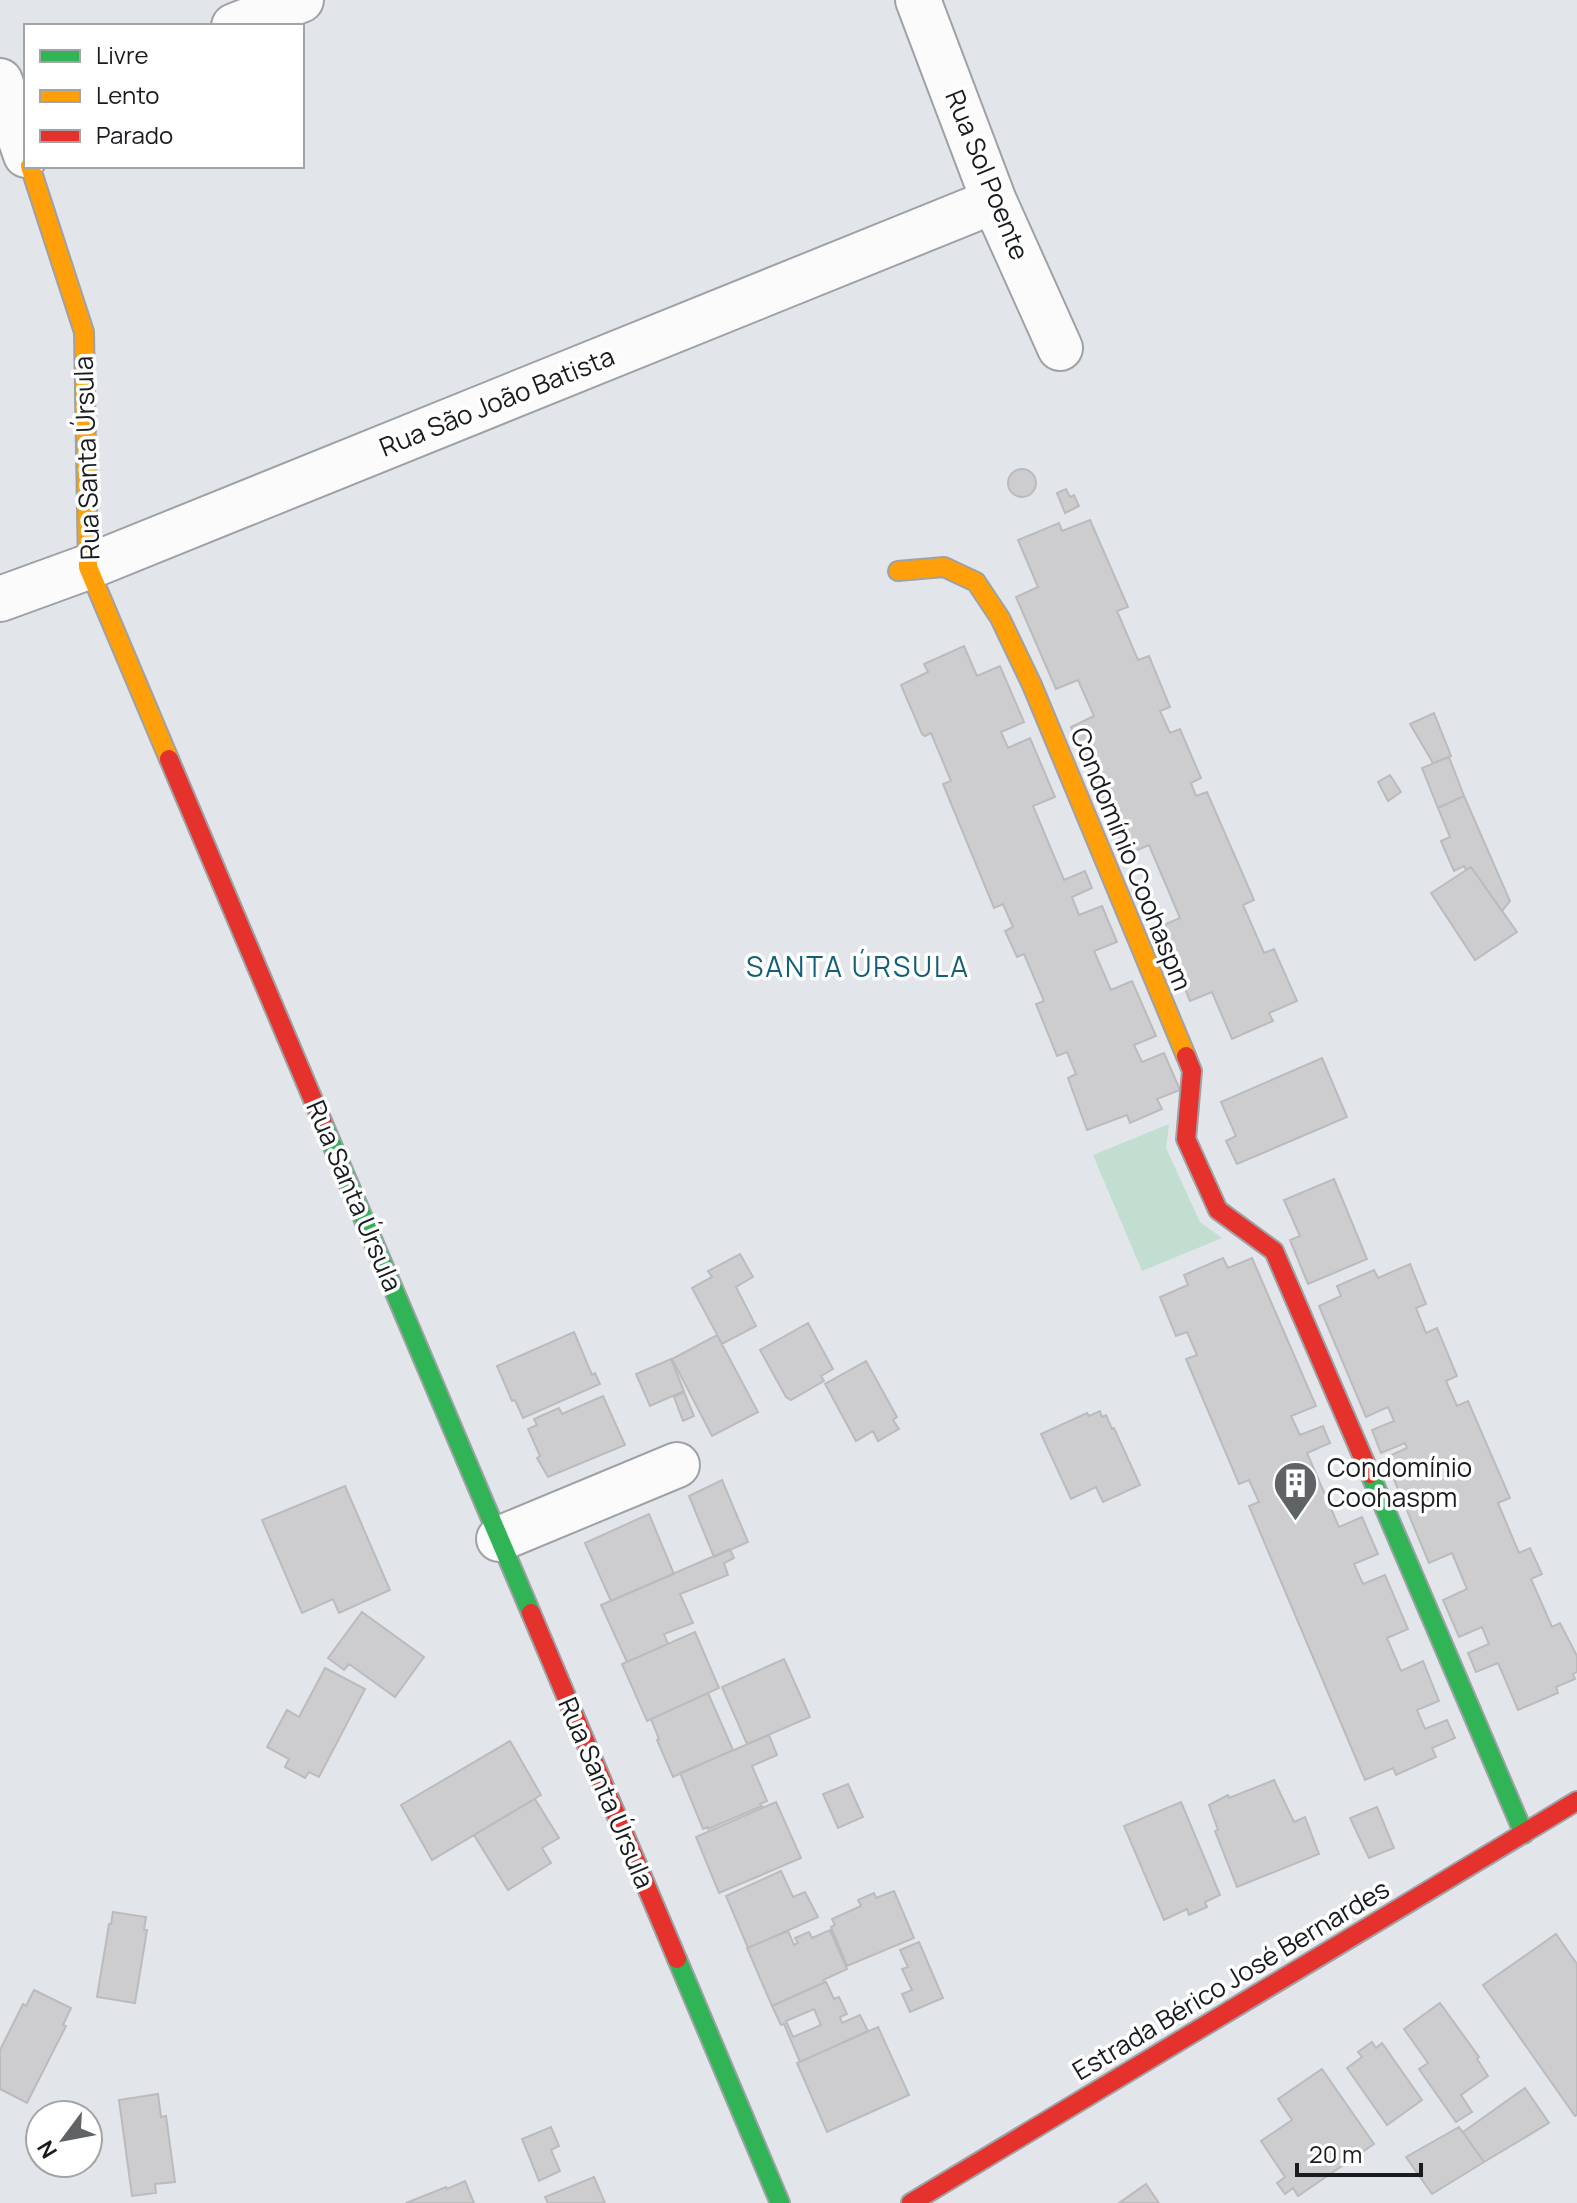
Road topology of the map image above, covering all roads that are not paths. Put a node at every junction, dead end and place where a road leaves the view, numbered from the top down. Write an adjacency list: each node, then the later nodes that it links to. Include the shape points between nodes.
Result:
1 (301, 0): 3 (street)
2 (918, 0): 7 (street, Rua Sol Poente)
3 (239, 24)
4 (13, 100): 5 (street)
5 (24, 147)
6 (31, 168): 9 (street, Rua Santa Úrsula, via 84,332)
7 (994, 201): 8 (street, Rua Sol Poente); 9 (street, Rua São João Batista)
8 (1060, 348)
9 (88, 567): 11 (street, Rua São João Batista); 13 (street, Rua Santa Úrsula)
10 (898, 571): 15 (street, Condomínio Coohaspm, via 944,567 976,582 1000,618 1192,1071 1186,1139 1218,1210 1274,1251)
11 (0, 599)
12 (677, 1465): 13 (street)
13 (499, 1539): 16 (street, Rua Santa Úrsula)
14 (1577, 1801): 15 (street, Estrada Bérico José Bernardes)
15 (1524, 1834): 17 (street, Estrada Bérico José Bernardes)
16 (780, 2203)
17 (911, 2203)

